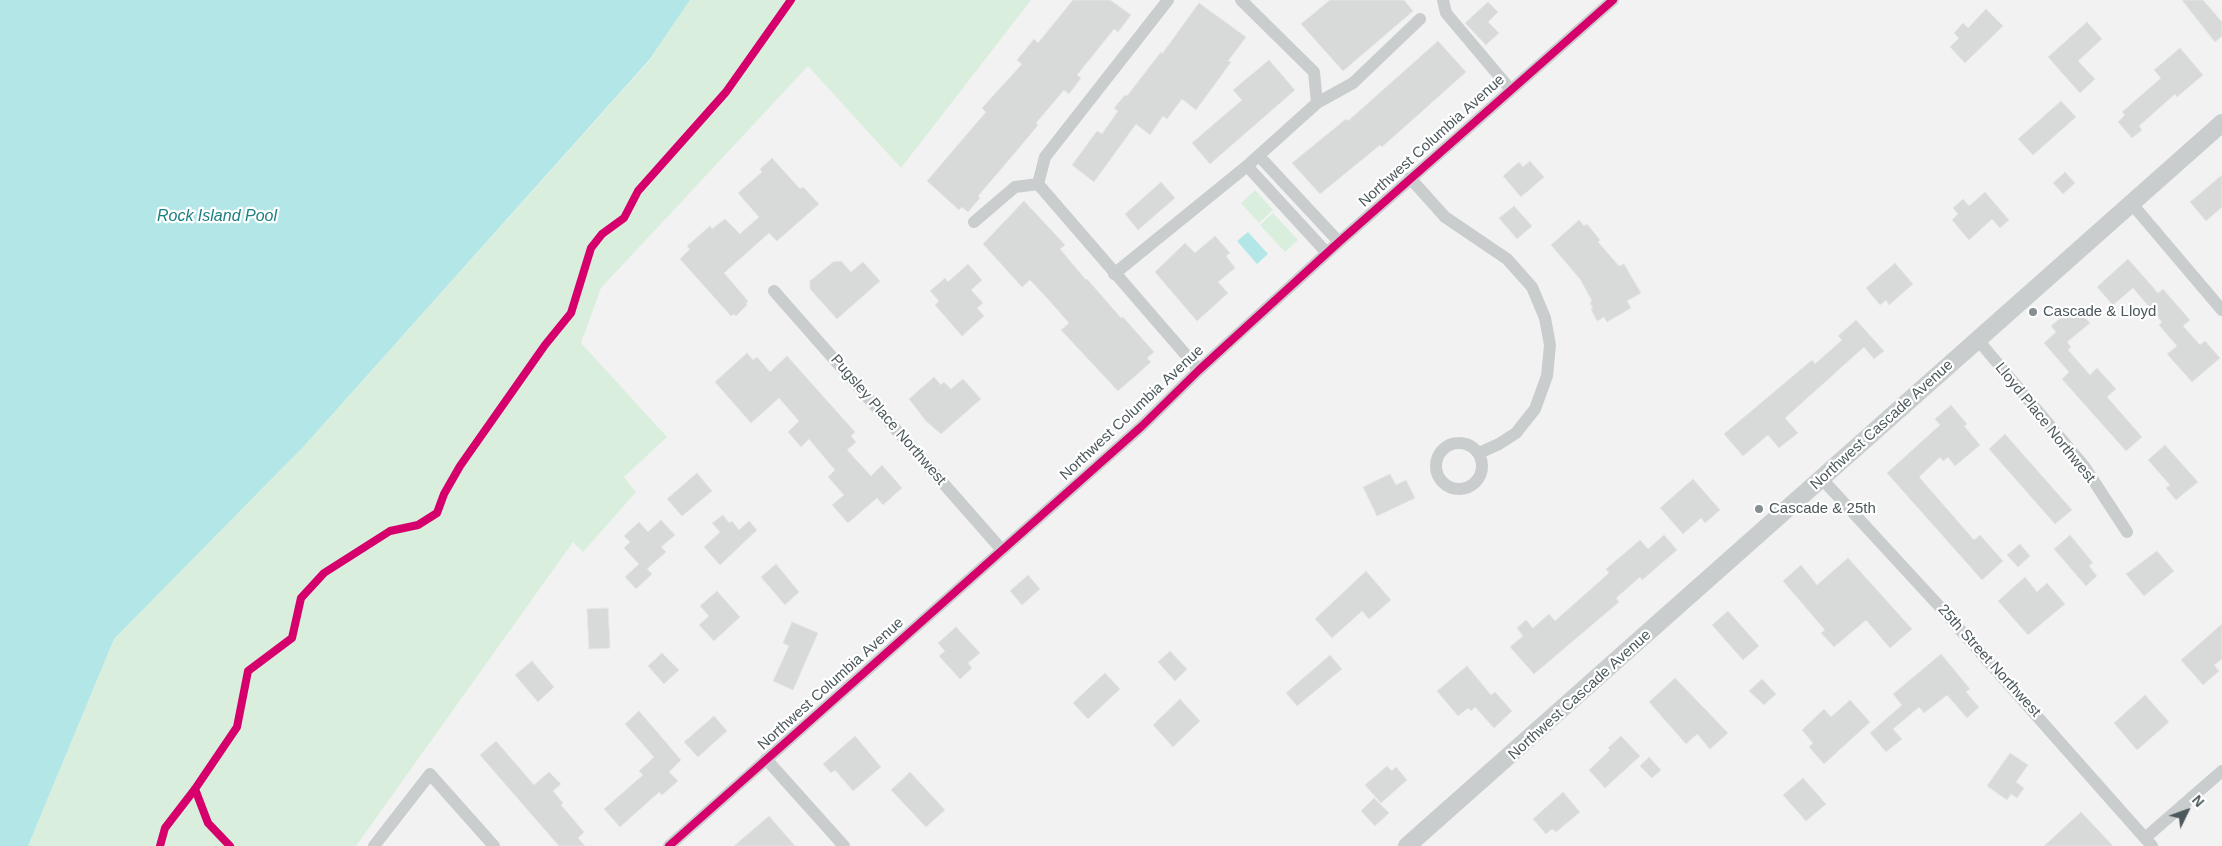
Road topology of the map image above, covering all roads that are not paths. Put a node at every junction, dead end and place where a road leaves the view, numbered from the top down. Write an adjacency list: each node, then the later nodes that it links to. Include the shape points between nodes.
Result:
1 (1168, 0): 12 (street, via 1045,157)
2 (1241, 0): 7 (street, via 1314,72)
3 (1444, 0): 6 (street, via 1446,13)
4 (1614, 0): 6 (street, Northwest Columbia Avenue)
5 (1420, 18): 7 (street, via 1353,83)
6 (1510, 90): 11 (street, Northwest Columbia Avenue)
7 (1317, 103): 9 (street)
8 (2222, 123): 13 (street, Northwest Cascade Avenue)
9 (1259, 156): 10 (street); 15 (street)
10 (1247, 166): 16 (street); 17 (street)
11 (1410, 178): 15 (street, Northwest Columbia Avenue); 22 (street, via 1445,217 1507,259 1532,287 1545,318 1550,345 1547,376 1534,409 1516,432)
12 (1038, 184): 14 (street, via 1015,187); 17 (street)
13 (2132, 204): 19 (street); 20 (street, Northwest Cascade Avenue)
14 (974, 222)
15 (1339, 242): 16 (street, Northwest Columbia Avenue)
16 (1327, 253): 21 (street, Northwest Columbia Avenue)
17 (1114, 274): 21 (street)
18 (774, 291): 25 (street, Pugsley Place Northwest)
19 (2222, 310)
20 (1978, 340): 23 (street, Northwest Cascade Avenue); 24 (street, Lloyd Place Northwest, via 2084,466)
21 (1199, 370): 25 (street, Northwest Columbia Avenue, via 1142,426)
22 (1479, 453)
23 (1822, 479): 28 (street, 25th Street Northwest); 33 (street, Northwest Cascade Avenue)
24 (2127, 532)
25 (1002, 550): 26 (street, Northwest Columbia Avenue)
26 (766, 760): 31 (street, Northwest Columbia Avenue); 32 (street)
27 (2222, 770): 28 (street)
28 (2149, 842)
29 (374, 846): 30 (street, via 430,774)
30 (494, 846)
31 (669, 846)
32 (844, 846)
33 (1407, 846)

